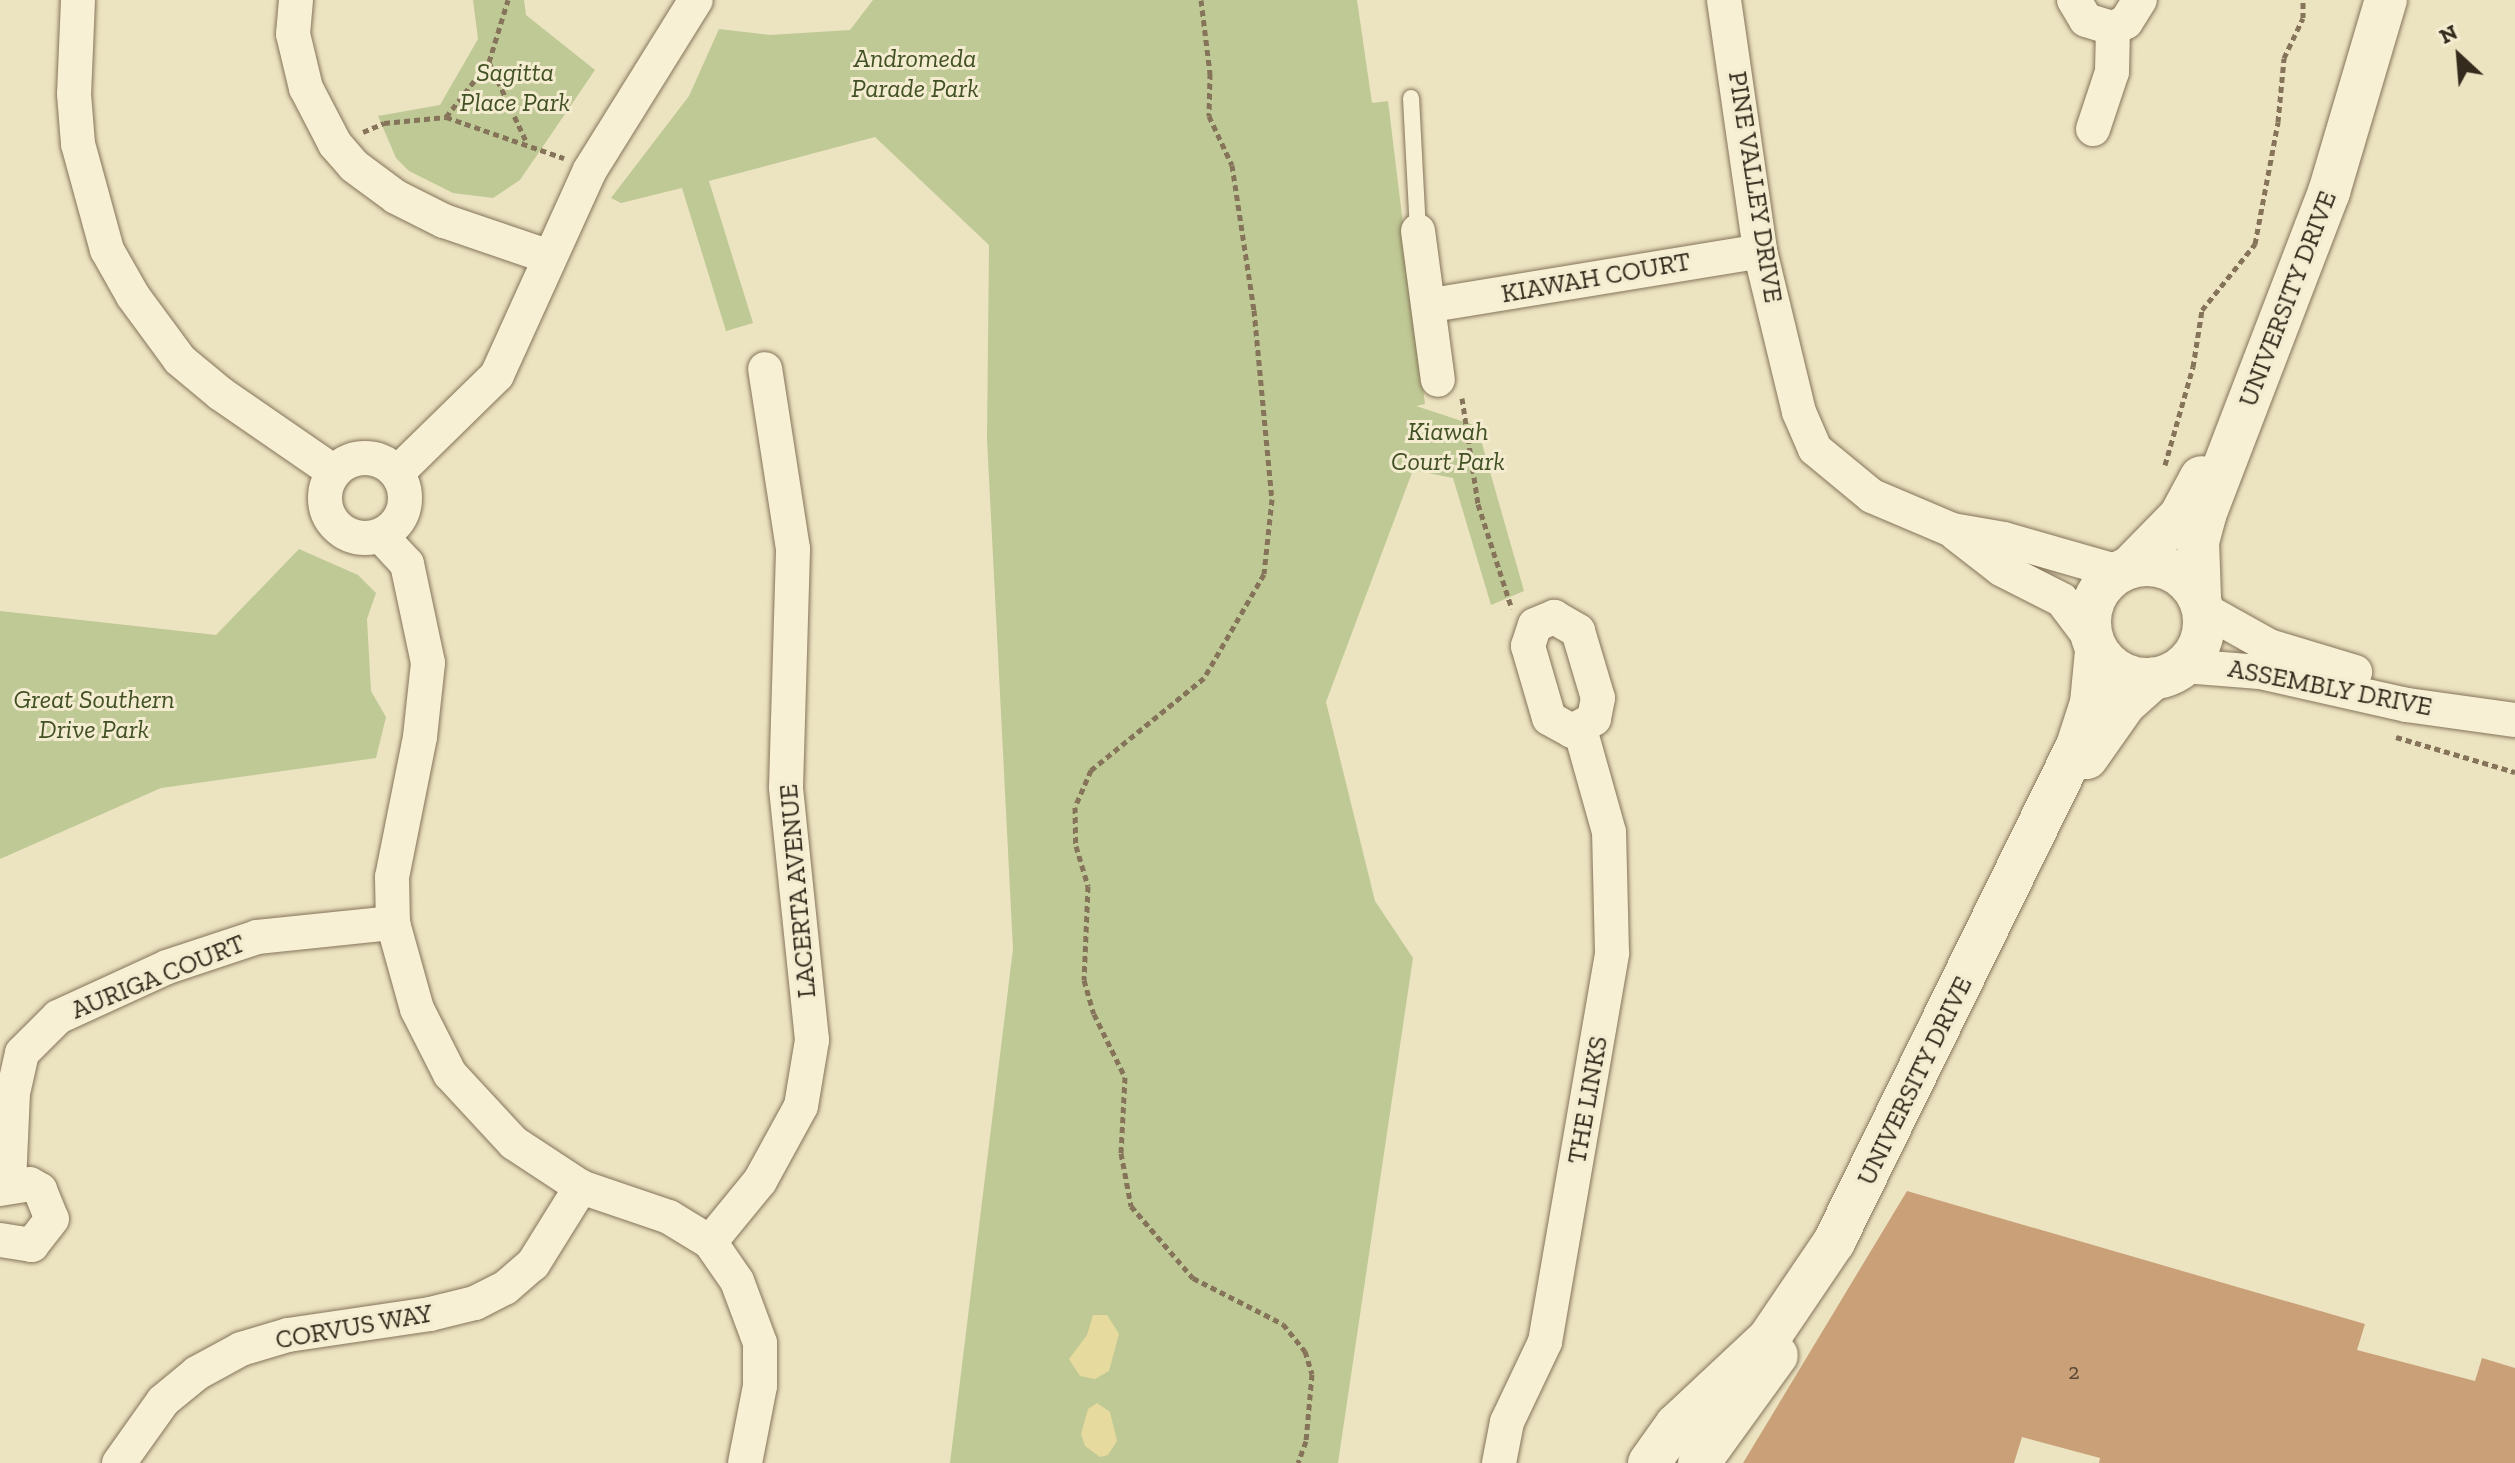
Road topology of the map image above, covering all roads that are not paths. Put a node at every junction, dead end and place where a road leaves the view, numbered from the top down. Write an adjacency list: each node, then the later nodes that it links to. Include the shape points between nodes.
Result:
1 (78, 0): 18 (street, via 78,144 107,250 180,360)
2 (296, 0): 14 (street, via 293,34 306,88 335,144 354,166 396,197 444,221)
3 (696, 0): 14 (street, via 590,170)
4 (1724, 0): 13 (street, PINE VALLEY DRIVE)
5 (2074, 0): 9 (street, via 2086,20)
6 (2140, 0): 9 (street, via 2126,22)
7 (2364, 0): 22 (street, UNIVERSITY DRIVE, via 2355,54 2318,170 2202,473 2180,516)
8 (2386, 0): 23 (street, UNIVERSITY DRIVE, via 2329,192 2205,515 2198,542)
9 (2113, 28): 11 (street, via 2112,72)
10 (1411, 98): 12 (lane)
11 (2093, 129)
12 (1418, 231): 15 (street)
13 (1760, 251): 15 (street, KIAWAH COURT); 20 (street, PINE VALLEY DRIVE, via 1799,412 1815,449 1872,496)
14 (549, 257): 19 (street, via 497,375)
15 (1432, 305): 17 (street)
16 (765, 369): 33 (street, LACERTA AVENUE, via 793,549 786,787 812,1040 801,1106 760,1181)
17 (1438, 370)
18 (334, 472): 19 (street, via 366,457); 21 (street, via 325,497 333,522 355,537)
19 (397, 473): 21 (street, via 405,508)
20 (1952, 530): 22 (street, PINE VALLEY DRIVE); 24 (street, PINE VALLEY DRIVE, via 2001,569 2062,600)
21 (381, 536): 29 (street, via 407,564 428,663 420,737 392,877)
22 (2125, 569): 23 (street, via 2164,566 2191,584); 24 (street, via 2093,601)
23 (2201, 604): 25 (street, via 2201,640); 26 (street, ASSEMBLY DRIVE, via 2269,646 2412,685)
24 (2094, 645): 25 (street, via 2120,673); 37 (street, UNIVERSITY DRIVE, via 2091,703 2077,746 1834,1242 1769,1338 1676,1425)
25 (2168, 672): 26 (street, ASSEMBLY DRIVE, via 2260,672); 38 (street, UNIVERSITY DRIVE, via 2125,704 2086,760 1838,1266)
26 (2475, 714): 27 (street, ASSEMBLY DRIVE)
27 (2515, 720)
28 (1580, 729): 28 (street, via 1594,719 1598,705 1578,631 1554,617 1531,631 1528,646 1549,718 1564,730); 36 (street, THE LINKS, via 1609,832 1612,953 1545,1342 1507,1422)
29 (393, 923): 30 (street, AURIGA COURT, via 257,937 167,967 58,1017 22,1053); 31 (street, via 417,1009 450,1074 514,1143)
30 (5, 1187): 32 (street, AURIGA COURT, via 40,1190 52,1219 32,1245)
31 (581, 1187): 33 (street, via 669,1217); 34 (street, CORVUS WAY, via 533,1264 505,1288 475,1303 430,1314 288,1335 241,1349 197,1373 163,1401)
32 (0, 1240)
33 (710, 1242): 35 (street, via 737,1281 760,1343 760,1386)
34 (119, 1463)
35 (745, 1463)
36 (1499, 1463)
37 (1649, 1463)
38 (1699, 1463)

